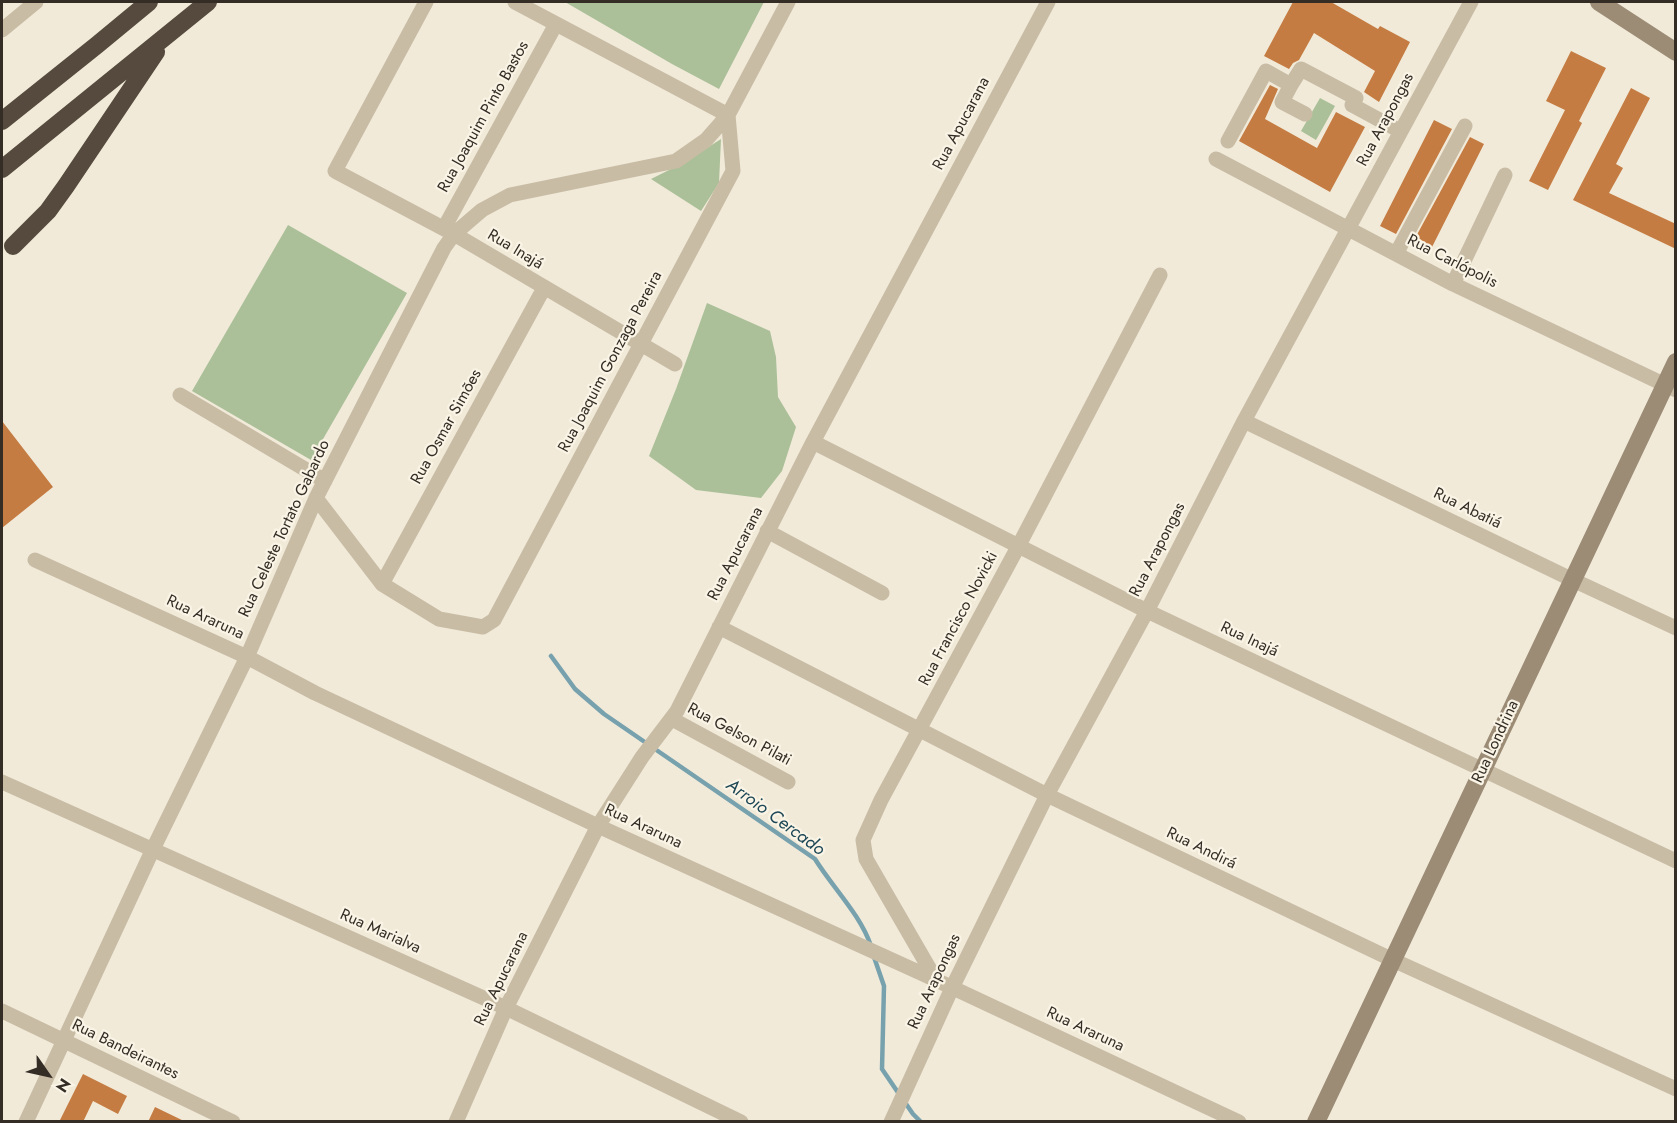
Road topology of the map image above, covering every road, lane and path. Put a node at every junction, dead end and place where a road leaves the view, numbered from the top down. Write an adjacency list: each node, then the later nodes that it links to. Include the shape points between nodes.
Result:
1 (36, 2): 11 (street)
2 (148, 2): 17 (highway)
3 (208, 2): 12 (highway)
4 (426, 2): 25 (street, Rua Inajá, via 335,171)
5 (515, 2): 10 (street)
6 (788, 2): 16 (street, Rua Celeste Tortato Gabardo)
7 (1048, 2): 37 (street, Rua Apucarana)
8 (1471, 2): 19 (street, Rua Arapongas)
9 (1599, 2): 13 (street)
10 (556, 24): 16 (street); 25 (street, Rua Joaquim Pinto Bastos)
11 (2, 30)
12 (165, 38): 22 (highway); 26 (highway, via 48,211)
13 (1676, 52)
14 (1291, 85): 15 (street, via 1282,102); 19 (street, via 1301,69 1356,98 1352,105); 20 (street, via 1266,71)
15 (1305, 114)
16 (728, 115): 25 (street, Rua Celeste Tortato Gabardo, via 706,140 676,161 510,195); 31 (street, Rua Joaquim Gonzaga Pereira, via 733,171)
17 (2, 121)
18 (1465, 126): 27 (street)
19 (1400, 132): 24 (street, Rua Arapongas)
20 (1228, 141)
21 (1216, 159): 24 (street, Rua Carlópolis)
22 (2, 169)
23 (1505, 176): 29 (street)
24 (1348, 229): 27 (street, Rua Carlópolis); 36 (street, Rua Arapongas)
25 (449, 231): 30 (street, Rua Inajá); 38 (street, Rua Celeste Tortato Gabardo, via 444,248)
26 (7, 250)
27 (1396, 254): 29 (street, Rua Carlópolis)
28 (1160, 275): 41 (street, Rua Francisco Novicki)
29 (1453, 284): 34 (street, Rua Carlópolis)
30 (544, 288): 31 (street, Rua Inajá); 44 (street, Rua Osmar Simões)
31 (640, 345): 33 (street, Rua Inajá); 44 (street, Rua Joaquim Gonzaga Pereira, via 494,620 483,627 439,619)
32 (1676, 362): 34 (street, Rua Londrina)
33 (675, 364)
34 (1670, 387): 43 (street, Rua Londrina)
35 (180, 395): 38 (street)
36 (1244, 421): 43 (street, Rua Abatiá); 46 (street, Rua Arapongas)
37 (813, 442): 40 (street, Rua Apucarana); 41 (street, Rua Inajá)
38 (325, 481): 39 (street, Rua Celeste Tortato Gabardo)
39 (316, 498): 44 (street); 49 (street, Rua Celeste Tortato Gabardo)
40 (767, 531): 45 (street); 47 (street, Rua Apucarana)
41 (1019, 545): 46 (street, Rua Inajá); 51 (street, Rua Francisco Novicki)
42 (35, 560): 49 (street, Rua Araruna)
43 (1573, 580): 48 (street, Rua Abatiá); 52 (street, Rua Londrina)
44 (382, 584)
45 (882, 593)
46 (1147, 611): 52 (street, Rua Inajá); 55 (street, Rua Arapongas)
47 (718, 627): 50 (street, Rua Apucarana); 51 (street, Rua Andirá)
48 (1676, 628)
49 (247, 657): 56 (street, Rua Araruna); 57 (street, Rua Celeste Tortato Gabardo)
50 (672, 719): 54 (street, Rua Gelson Pilati); 56 (street, Rua Apucarana, via 642,757)
51 (919, 730): 55 (street, Rua Andirá); 60 (street, Rua Francisco Novicki, via 863,840 866,859)
52 (1482, 771): 58 (street, Rua Inajá); 59 (street, Rua Londrina)
53 (2, 782): 57 (street, Rua Marialva)
54 (788, 782)
55 (1047, 795): 59 (street, Rua Andirá); 61 (street, Rua Arapongas)
56 (598, 826): 60 (street, Rua Araruna); 62 (street, Rua Apucarana)
57 (153, 849): 62 (street, Rua Marialva); 64 (street, Rua Celeste Tortato Gabardo)
58 (1676, 861)
59 (1393, 960): 65 (street, Rua Andirá); 72 (street, Rua Londrina)
60 (936, 980): 61 (street, Rua Araruna)
61 (952, 988): 66 (street, Rua Arapongas); 71 (street, Rua Araruna)
62 (506, 1008): 69 (street, Rua Apucarana); 70 (street, Rua Marialva)
63 (2, 1011): 64 (street, Rua Bandeirantes)
64 (64, 1041): 67 (street, Rua Celeste Tortato Gabardo); 68 (street, Rua Bandeirantes)
65 (1676, 1089)
66 (894, 1115)
67 (26, 1122)
68 (233, 1122)
69 (456, 1122)
70 (741, 1122)
71 (1239, 1122)
72 (1317, 1122)

